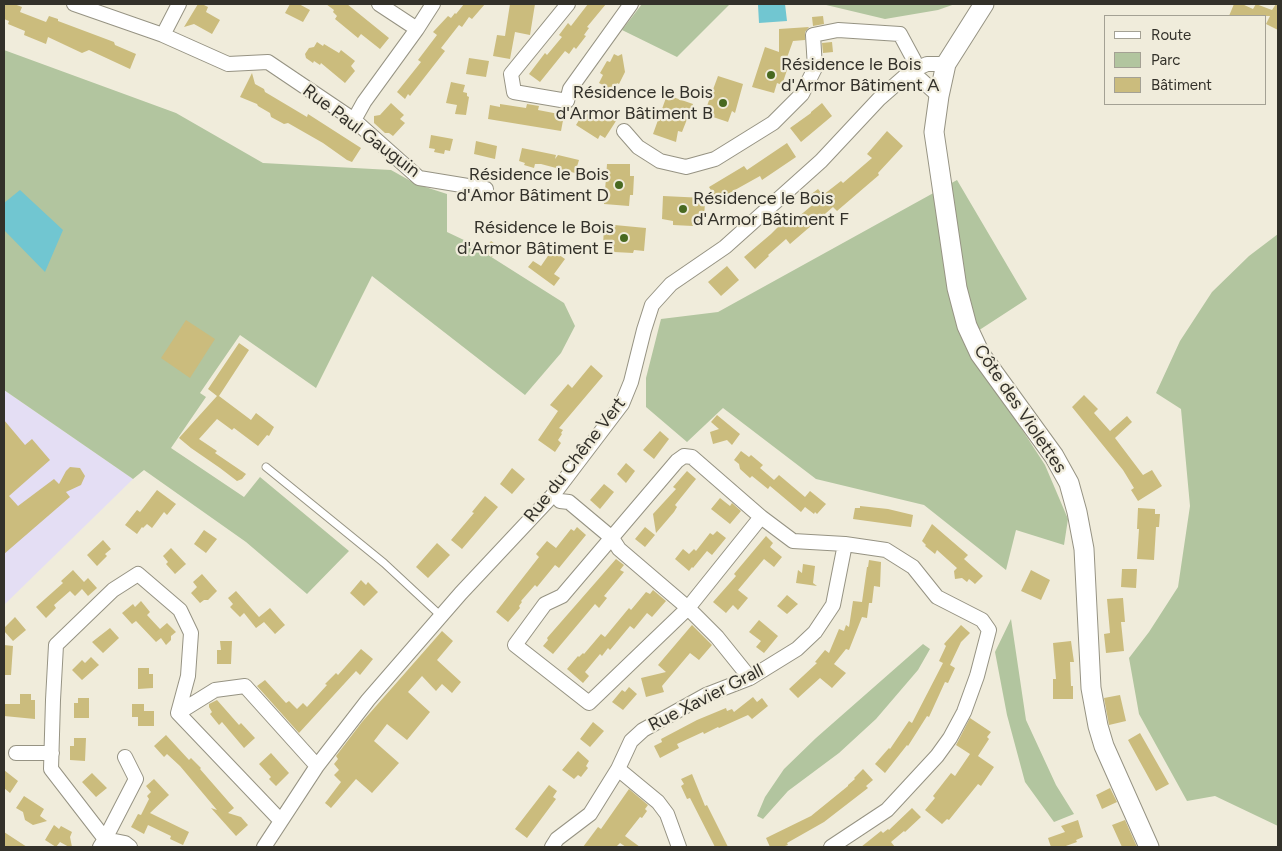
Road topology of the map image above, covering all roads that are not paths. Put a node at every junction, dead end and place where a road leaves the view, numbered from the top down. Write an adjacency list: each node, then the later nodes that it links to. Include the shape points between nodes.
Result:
1 (74, 4): 9 (street, Rue Paul Gauguin)
2 (179, 4): 9 (street)
3 (379, 4): 8 (street)
4 (433, 4): 8 (street)
5 (568, 4): 6 (street, via 512,74 514,92 566,101 570,89)
6 (631, 4)
7 (984, 4): 10 (street, Côte des Violettes)
8 (417, 29): 13 (street)
9 (163, 35): 13 (street, Rue Paul Gauguin, via 228,64 268,62)
10 (946, 64): 11 (street, Rue du Chêne Vert, via 927,64); 12 (street, Côte des Violettes)
11 (912, 71): 12 (street); 14 (street, via 914,60 900,34 838,30 813,35 814,68 802,94 773,123 715,160 686,167 660,161 638,147); 17 (street, Rue du Chêne Vert, via 879,99 821,161 725,247 672,284 652,304 632,382 622,404)
12 (938, 96): 37 (street, Côte des Violettes, via 934,132 957,288 967,326 980,354 1054,456 1069,483 1084,549 1091,688 1098,726)
13 (354, 120): 15 (street, Rue Paul Gauguin, via 419,178)
14 (624, 131)
15 (486, 188)
16 (266, 468): 22 (lane, via 384,563)
17 (557, 498): 19 (street, via 561,507); 22 (street, Rue du Chêne Vert, via 461,592)
18 (762, 517): 19 (street, via 692,457 684,456); 20 (street, via 793,541); 21 (street)
19 (612, 544): 21 (street); 21 (street, via 562,596 545,604 515,645 589,703)
20 (844, 544): 23 (street, Rue Xavier Grall, via 833,605 815,632 797,649); 36 (street, via 886,550 912,566 937,597 982,620 989,630 964,712 937,756 887,810)
21 (688, 608): 23 (street, via 718,637)
22 (441, 616): 28 (street, Rue du Chêne Vert, via 368,700)
23 (750, 678): 29 (street, Rue Xavier Grall, via 706,695 643,730 631,741)
24 (178, 713): 26 (street, via 188,676 191,633 180,610 138,574 113,590 56,644); 28 (street, via 214,690 245,686); 30 (street)
25 (16, 753): 26 (street)
26 (52, 753): 31 (street, via 51,769)
27 (125, 757): 31 (street, via 136,779)
28 (317, 766): 30 (street, Rue du Chêne Vert)
29 (618, 769): 34 (street, Rue Xavier Grall, via 590,814 557,839); 35 (street, via 658,802 667,814)
30 (280, 821): 33 (street, Rue du Chêne Vert)
31 (103, 843): 32 (street, via 125,843)
32 (130, 847)
33 (264, 847)
34 (552, 847)
35 (679, 847)
36 (831, 847)
37 (1149, 847)

